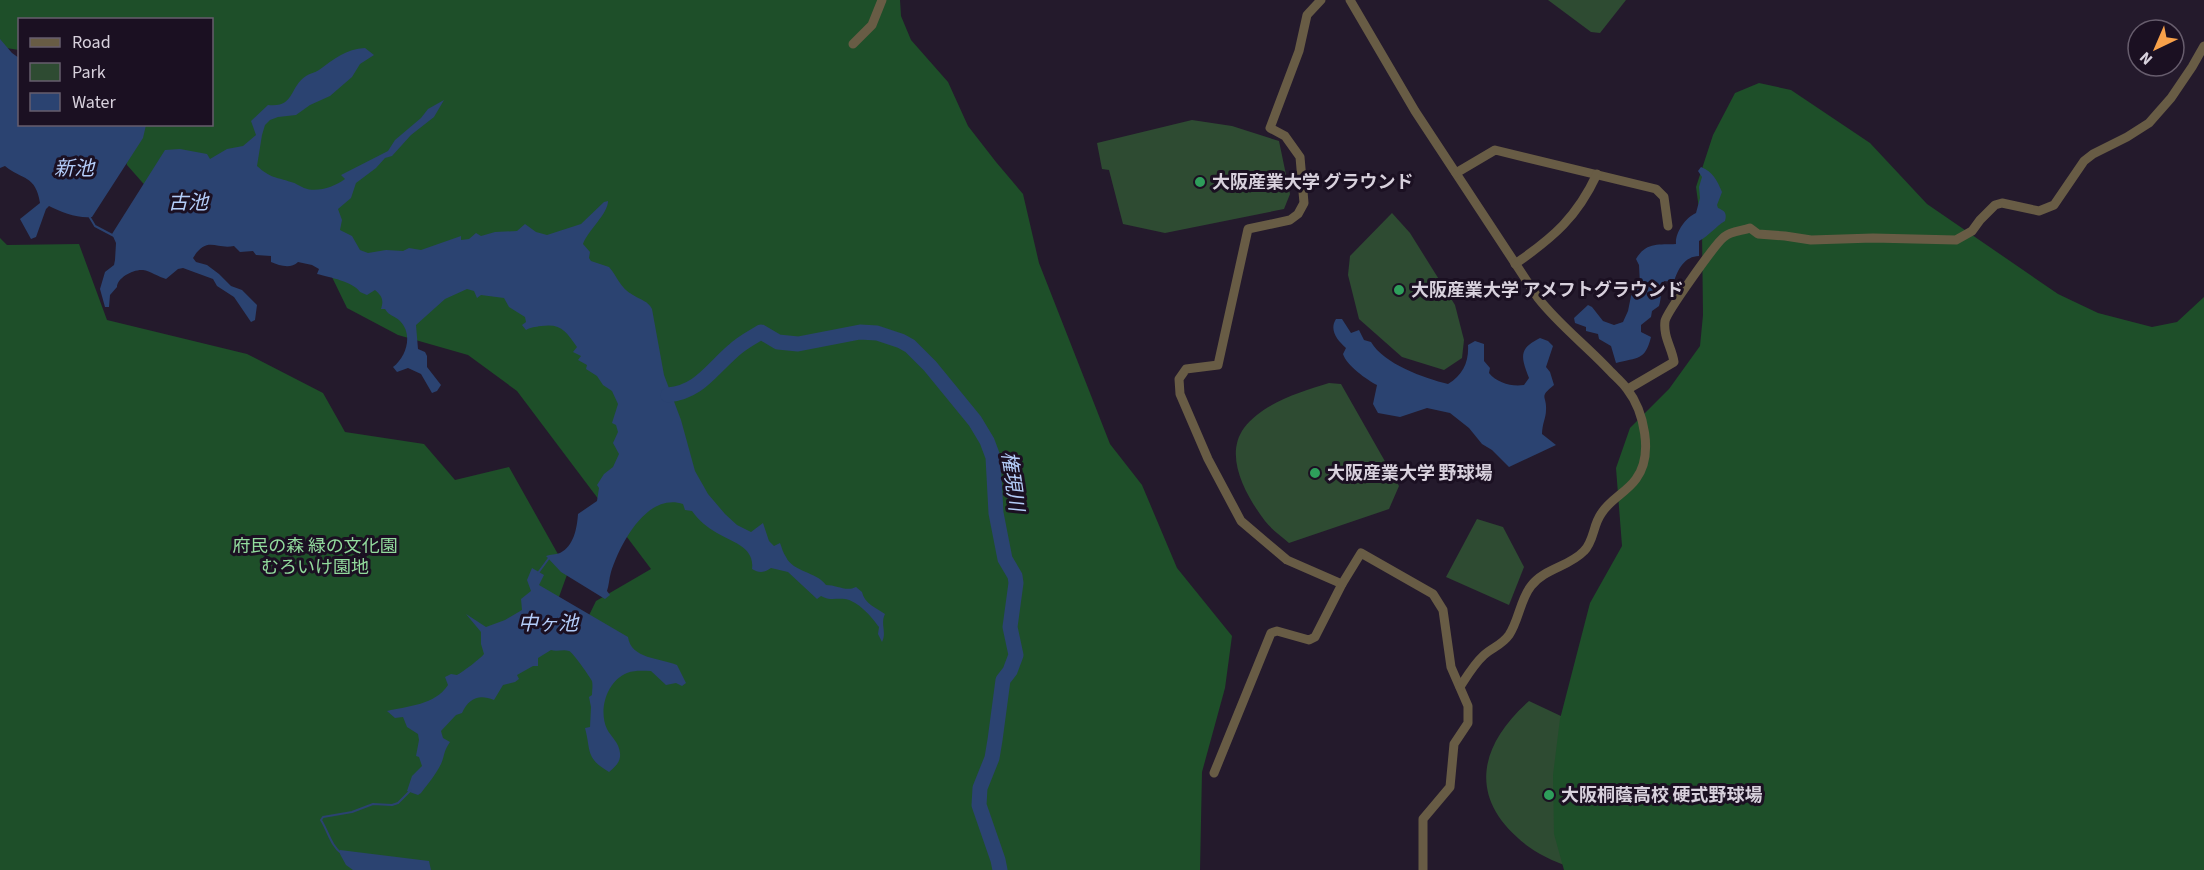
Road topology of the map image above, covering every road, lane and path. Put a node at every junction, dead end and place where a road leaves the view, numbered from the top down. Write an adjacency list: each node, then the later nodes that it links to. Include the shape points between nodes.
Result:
1 (882, 0): 4 (street, via 872,25)
2 (1321, 0): 11 (street, via 1307,15 1299,51 1270,128 1285,136 1300,157 1304,203 1290,220 1248,229 1218,365 1186,369 1179,379 1180,394 1208,459 1241,521 1287,560)
3 (1350, 0): 6 (street)
4 (853, 44)
5 (2204, 46): 10 (street, via 2171,98 2149,123 2084,161 2054,205 2039,211 1995,205 1972,231 1956,240 1811,240 1758,234 1750,228 1732,232 1710,254 1671,307 1665,321 1665,337 1674,362)
6 (1456, 173): 7 (street, via 1495,150); 9 (street)
7 (1597, 174): 8 (street, via 1656,189 1664,197); 9 (street, via 1576,212 1548,241)
8 (1668, 226)
9 (1515, 264): 10 (street, via 1548,311)
10 (1628, 389): 12 (street, via 1640,413 1646,444 1636,479 1601,513 1584,552 1546,572 1532,585 1507,638 1486,653)
11 (1342, 585): 12 (street, via 1361,553 1433,594 1443,610 1451,667); 13 (street, via 1315,637 1309,640 1277,631 1271,633)
12 (1460, 687): 14 (street, via 1468,706 1468,723 1454,744 1450,787 1423,819)
13 (1214, 772)
14 (1423, 870)

